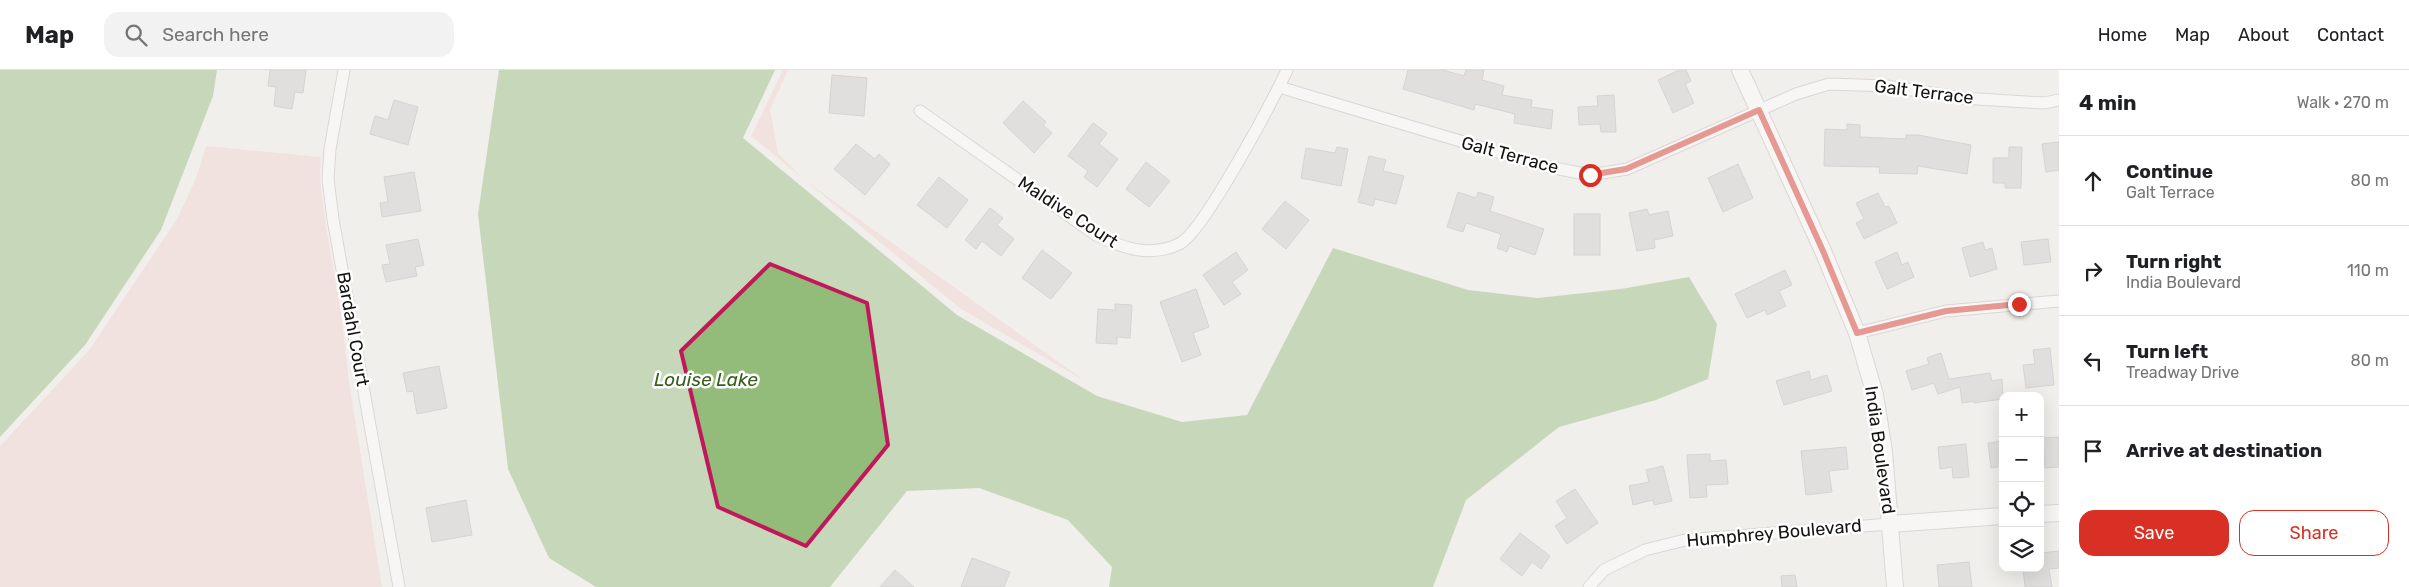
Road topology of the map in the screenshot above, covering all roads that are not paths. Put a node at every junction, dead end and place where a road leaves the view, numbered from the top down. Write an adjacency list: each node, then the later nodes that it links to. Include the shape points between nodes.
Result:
1 (344, 70): 14 (street, Bardahl Court, via 328,179)
2 (1287, 70): 4 (street, Maldive Court)
3 (1740, 70): 6 (street, India Boulevard)
4 (1279, 87): 6 (street, Galt Terrace, via 1544,166 1590,175 1626,169); 7 (street, Maldive Court, via 1205,217 1180,244 1153,252 1124,248 1096,235)
5 (2059, 100): 6 (street, Galt Terrace, via 2044,103 1962,98 1887,86 1829,84)
6 (1759, 110): 9 (street, India Boulevard)
7 (920, 111)
8 (2059, 301): 9 (street, via 1946,311)
9 (1857, 333): 13 (street, India Boulevard, via 1875,395)
10 (2059, 513): 11 (street)
11 (2044, 514)
12 (1999, 516): 13 (street, Humphrey Boulevard)
13 (1890, 524): 15 (street, Humphrey Boulevard, via 1685,540 1644,550 1604,570); 16 (street, India Boulevard)
14 (399, 587)
15 (1589, 587)
16 (1895, 587)

